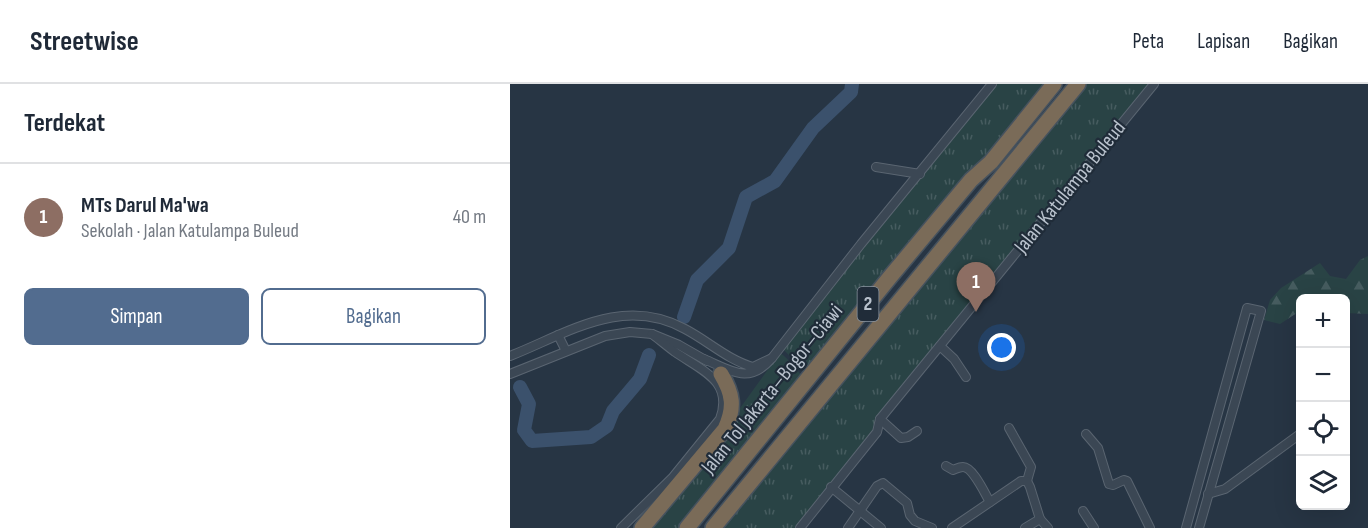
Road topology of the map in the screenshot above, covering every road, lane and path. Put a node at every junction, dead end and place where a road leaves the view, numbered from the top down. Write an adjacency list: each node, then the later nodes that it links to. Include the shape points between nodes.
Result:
1 (992, 84): 6 (street)
2 (1054, 84): 32 (highway, Jalan Tol Jakarta–Bogor–Ciawi / 2, via 890,276)
3 (1078, 84): 33 (highway, Jalan Tol Jakarta–Bogor–Ciawi / 2)
4 (1154, 84): 9 (street, Jalan Katulampa Buleud)
5 (876, 167): 6 (street)
6 (920, 174): 12 (street)
7 (652, 334): 10 (street, via 605,336); 13 (street); 30 (street, via 716,380 724,408 720,419 673,477)
8 (558, 335): 10 (street); 11 (street); 12 (street, via 589,322 626,314 658,318 684,328 753,367)
9 (940, 346): 16 (street); 17 (street, Jalan Katulampa Buleud)
10 (566, 351): 14 (street)
11 (510, 356)
12 (772, 358): 13 (street, via 762,370 749,374)
13 (704, 359): 15 (street)
14 (510, 374)
15 (722, 374): 31 (highway, via 732,401 725,429)
16 (966, 377)
17 (880, 419): 19 (street, via 901,438); 24 (street, Jalan Katulampa Buleud, via 877,432)
18 (1009, 428): 23 (street, via 1031,467)
19 (917, 431)
20 (1086, 434): 42 (street, via 1098,448 1109,484 1127,481)
21 (1296, 437): 25 (street, via 1225,489)
22 (946, 466): 26 (street, via 953,470 967,468)
23 (1027, 481): 26 (street); 29 (street)
24 (831, 488): 27 (street); 34 (street)
25 (1208, 494): 43 (street, via 1261,311 1247,308); 44 (street)
26 (990, 502): 38 (street)
27 (860, 510): 35 (street); 36 (street); 37 (street, via 883,483 907,503 915,521)
28 (1083, 511): 41 (street)
29 (1040, 519): 39 (street); 40 (street)
30 (621, 528)
31 (642, 528)
32 (687, 528)
33 (713, 528)
34 (800, 528)
35 (848, 528)
36 (881, 528)
37 (932, 528)
38 (952, 528)
39 (1025, 528)
40 (1048, 528)
41 (1094, 528)
42 (1150, 528)
43 (1186, 528)
44 (1200, 528)

